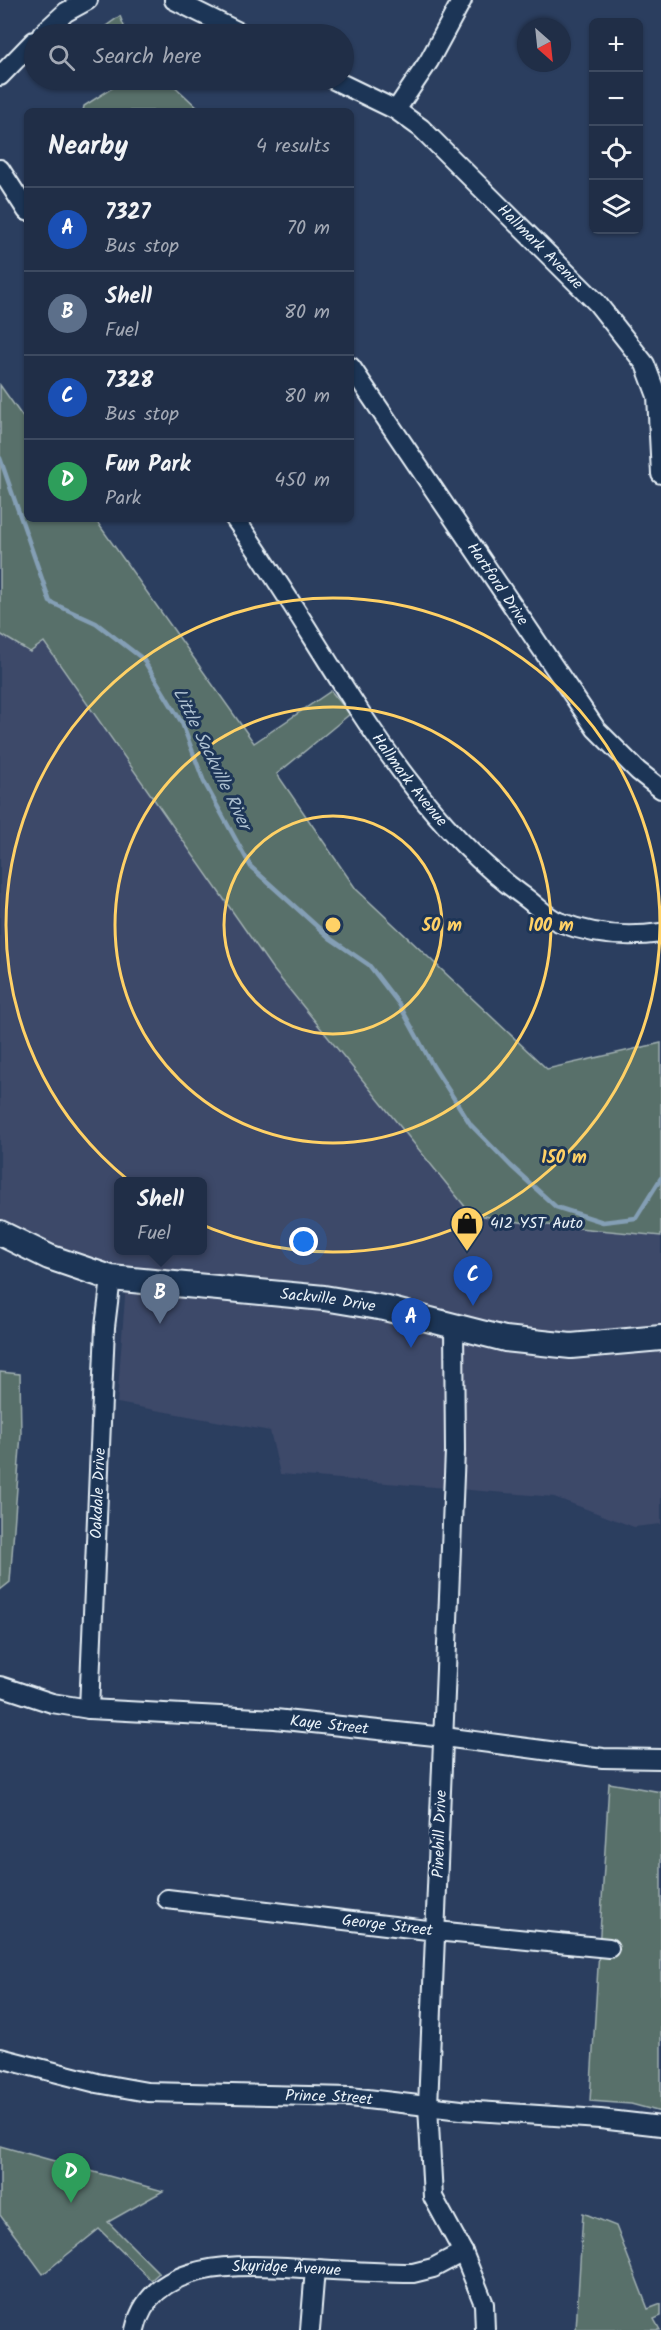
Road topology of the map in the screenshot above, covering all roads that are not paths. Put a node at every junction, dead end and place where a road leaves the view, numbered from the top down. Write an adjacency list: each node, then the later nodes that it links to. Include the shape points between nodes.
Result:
1 (88, 0): 4 (street)
2 (174, 0): 5 (street)
3 (462, 0): 9 (street, via 429,61)
4 (53, 24)
5 (223, 24)
6 (24, 51): 7 (street)
7 (0, 76)
8 (354, 90): 9 (street, Hallmark Avenue)
9 (396, 110): 13 (street, Hallmark Avenue, via 421,128 597,303 645,364 657,396)
10 (0, 169): 11 (street)
11 (24, 206)
12 (354, 372): 15 (street, Hartford Drive, via 596,729)
13 (661, 474)
14 (237, 522): 16 (street, Hallmark Avenue, via 286,591 357,706 456,839 556,921 630,937)
15 (661, 789)
16 (661, 933)
17 (0, 1233): 18 (main road, Sackville Drive, via 49,1257)
18 (111, 1278): 19 (main road, Sackville Drive, via 324,1298); 22 (street, Oakdale Drive, via 105,1327)
19 (454, 1326): 20 (main road, Sackville Drive, via 505,1339 571,1347); 23 (street, Pinehill Drive, via 455,1450)
20 (661, 1338)
21 (0, 1686): 22 (street, Kaye Street, via 52,1703)
22 (89, 1709): 23 (street, Kaye Street, via 275,1719)
23 (444, 1737): 24 (street, Kaye Street, via 603,1758); 26 (street, Pinehill Drive)
24 (661, 1759)
25 (167, 1899): 26 (street, George Street)
26 (436, 1931): 27 (street, George Street); 29 (street, Pinehill Drive)
27 (609, 1948)
28 (0, 2058): 29 (street, Prince Street, via 147,2092 350,2097)
29 (428, 2106): 30 (street, Prince Street); 31 (street, Pinehill Drive, via 433,2197)
30 (661, 2126)
31 (463, 2252): 32 (street, Skyridge Avenue, via 433,2268 413,2273); 35 (street, Pinehill Drive, via 484,2304)
32 (315, 2269): 33 (street, Skyridge Avenue, via 243,2265 210,2268 176,2281 148,2301); 34 (street)
33 (135, 2330)
34 (310, 2330)
35 (485, 2330)

